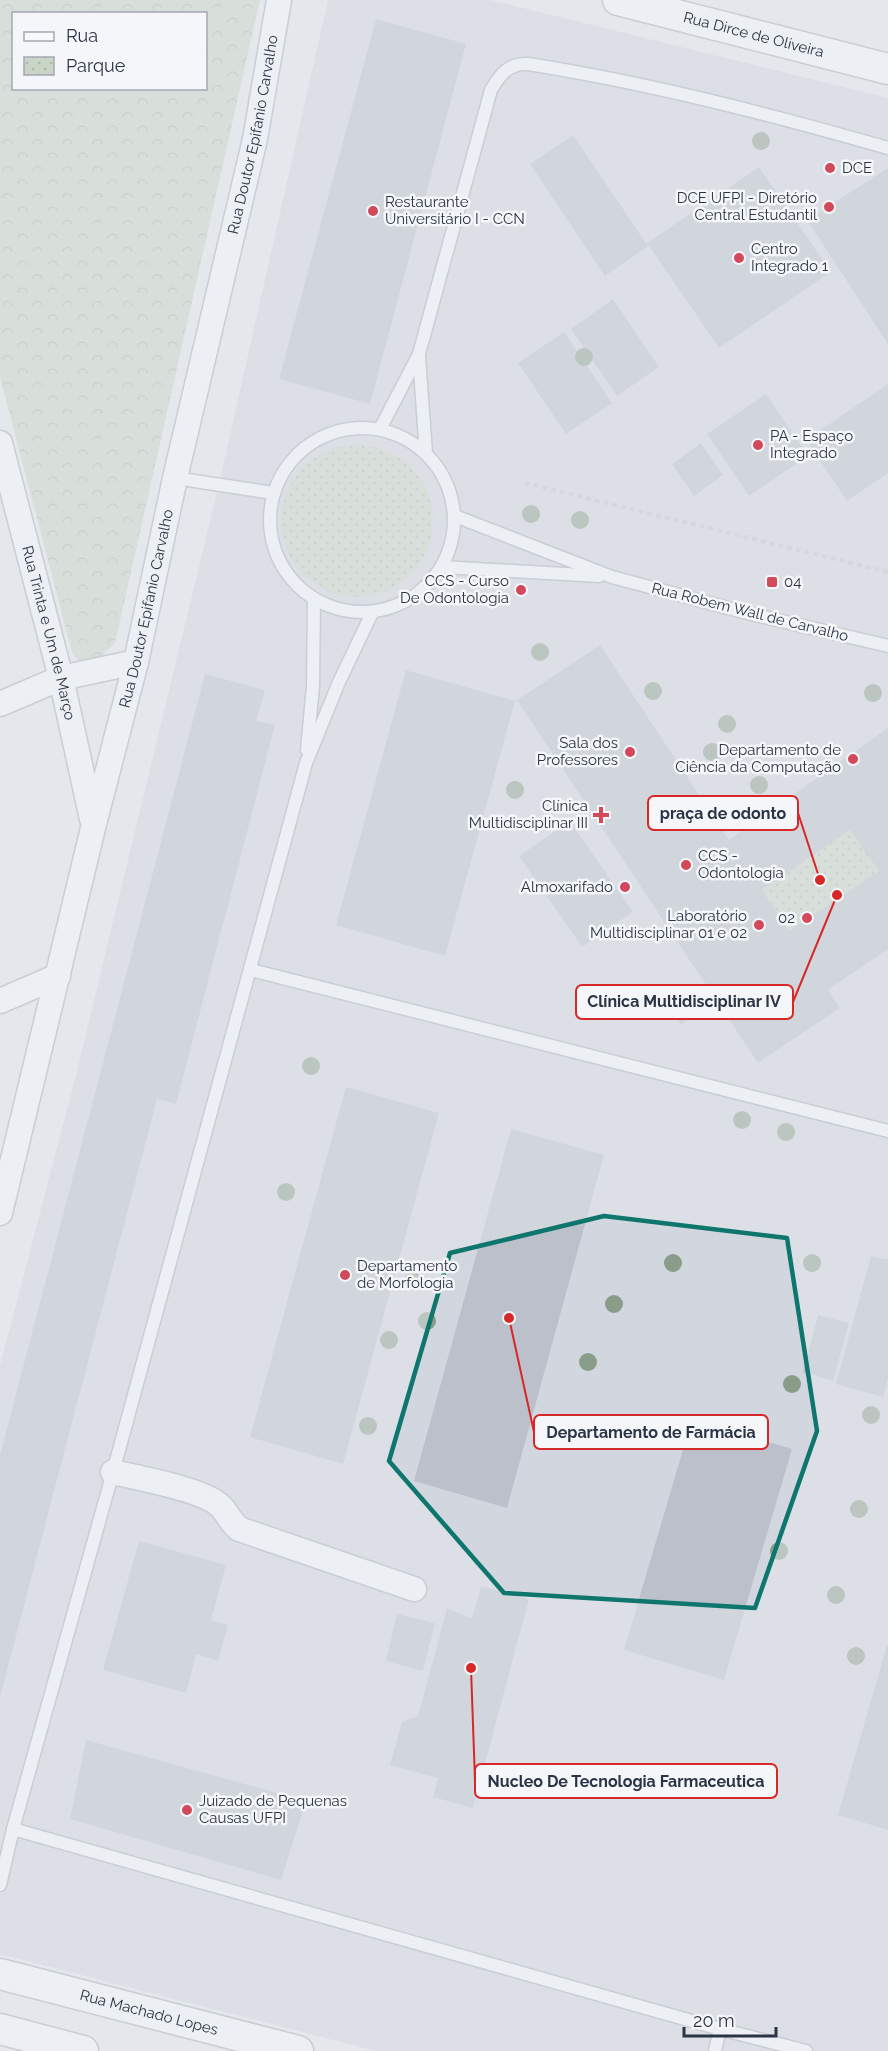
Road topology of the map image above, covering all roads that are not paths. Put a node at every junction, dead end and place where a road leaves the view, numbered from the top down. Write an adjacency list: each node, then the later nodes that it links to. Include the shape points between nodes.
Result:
1 (279, 0): 9 (street, Rua Doutor Epifanio Carvalho, via 255,140)
2 (622, 1): 3 (street, Rua Dirce de Oliveira)
3 (888, 69)
4 (888, 148): 5 (lane, via 647,86 528,64 515,65 506,69 491,90)
5 (419, 354): 6 (lane); 8 (lane)
6 (380, 429): 8 (lane, via 405,438); 10 (lane, via 353,428 327,434 303,448 285,468)
7 (0, 442): 18 (street, Rua Trinta e Um de Março)
8 (426, 453): 11 (lane, via 446,482)
9 (175, 478): 10 (lane); 17 (street, Rua Doutor Epifanio Carvalho)
10 (273, 493): 14 (lane, via 270,523 276,553 291,579)
11 (454, 516): 12 (lane, via 452,543); 13 (lane, Rua Robem Wall de Carvalho)
12 (442, 567): 13 (lane, Rua Robem Wall de Carvalho); 15 (lane, via 424,589 408,600)
13 (612, 577): 16 (lane, Rua Robem Wall de Carvalho)
14 (315, 599): 15 (lane, via 342,610); 20 (lane)
15 (372, 613): 20 (lane)
16 (888, 646)
17 (136, 662): 18 (street); 21 (street, Rua Doutor Epifanio Carvalho)
18 (61, 678): 19 (street); 21 (street, Rua Trinta e Um de Março)
19 (0, 704)
20 (306, 763): 22 (lane)
21 (93, 824): 23 (street, Rua Doutor Epifanio Carvalho)
22 (251, 970): 25 (lane); 27 (lane)
23 (58, 976): 24 (street); 26 (street, Rua Doutor Epifanio Carvalho)
24 (0, 1001)
25 (888, 1131)
26 (0, 1213)
27 (113, 1472): 28 (street, via 201,1495 219,1504 240,1529); 29 (lane)
28 (414, 1589)
29 (13, 1829): 30 (lane); 33 (lane)
30 (0, 1885)
31 (0, 1974): 35 (street, Rua Machado Lopes)
32 (0, 2029): 34 (street)
33 (720, 2029): 36 (lane); 37 (lane)
34 (83, 2051)
35 (298, 2051)
36 (715, 2051)
37 (806, 2051)

